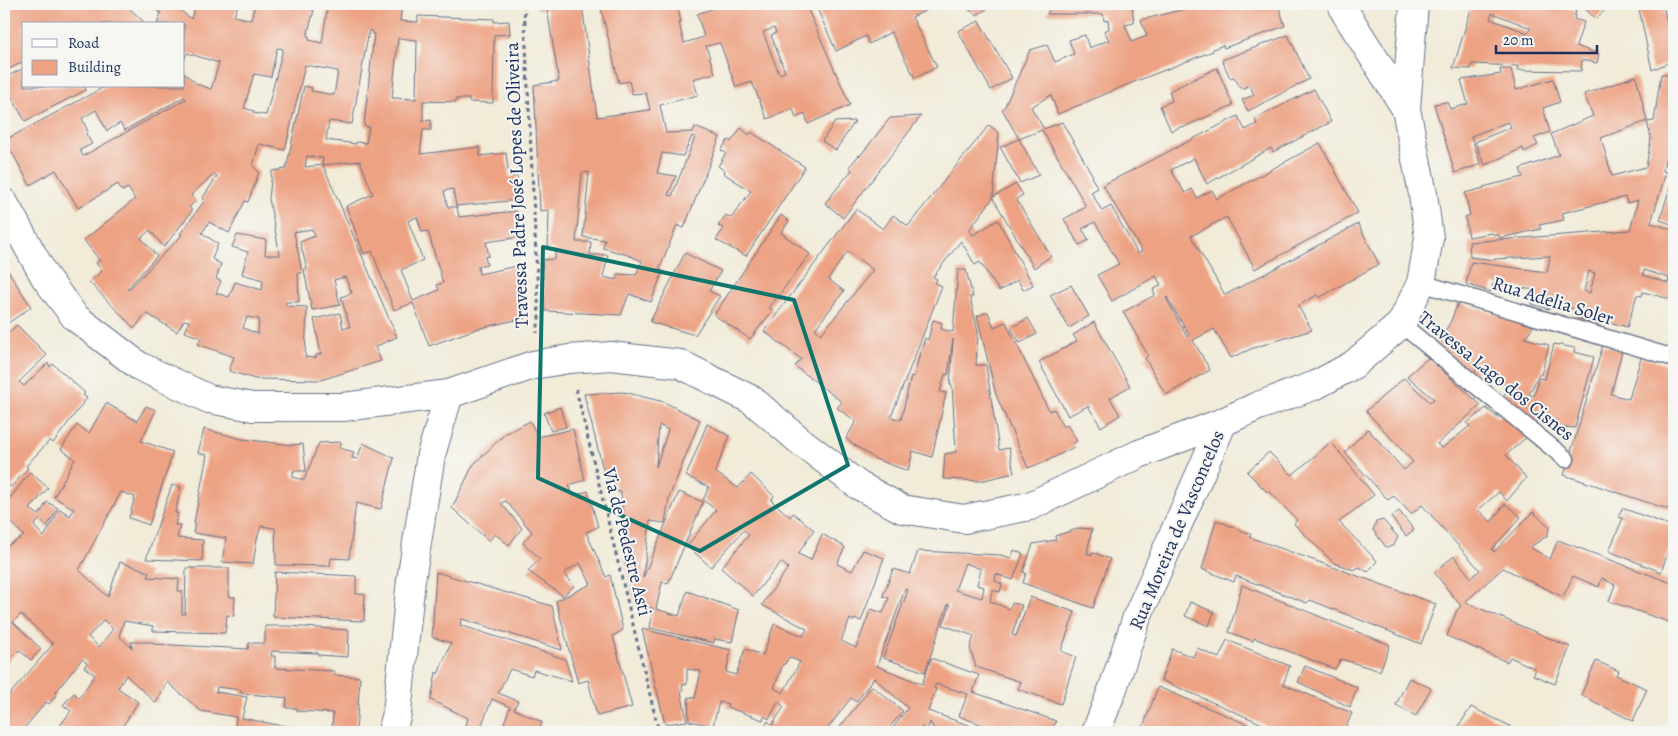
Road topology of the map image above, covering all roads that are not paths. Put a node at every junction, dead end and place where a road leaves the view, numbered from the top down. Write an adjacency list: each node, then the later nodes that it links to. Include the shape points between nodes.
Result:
1 (1342, 4): 3 (street, Rua Moreira de Vasconcelos)
2 (1414, 4): 3 (street)
3 (1406, 109): 5 (street, Rua Moreira de Vasconcelos, via 1429,238)
4 (4, 203): 8 (street, via 46,277 75,317 139,366 209,399 253,407 343,407)
5 (1421, 283): 6 (street, Rua Moreira de Vasconcelos); 7 (lane, Rua Adelia Soler)
6 (1401, 324): 9 (street, Rua Moreira de Vasconcelos, via 1353,365 1316,385); 10 (lane, Travessa Lago dos Cisnes)
7 (1674, 358)
8 (449, 394): 9 (street, via 533,364 568,359 611,356 680,364 752,400 858,484 902,509 964,518 1030,506 1139,454); 11 (street, via 431,455)
9 (1223, 422): 12 (street, Rua Moreira de Vasconcelos, via 1137,617)
10 (1566, 459)
11 (392, 732)
12 (1096, 732)

